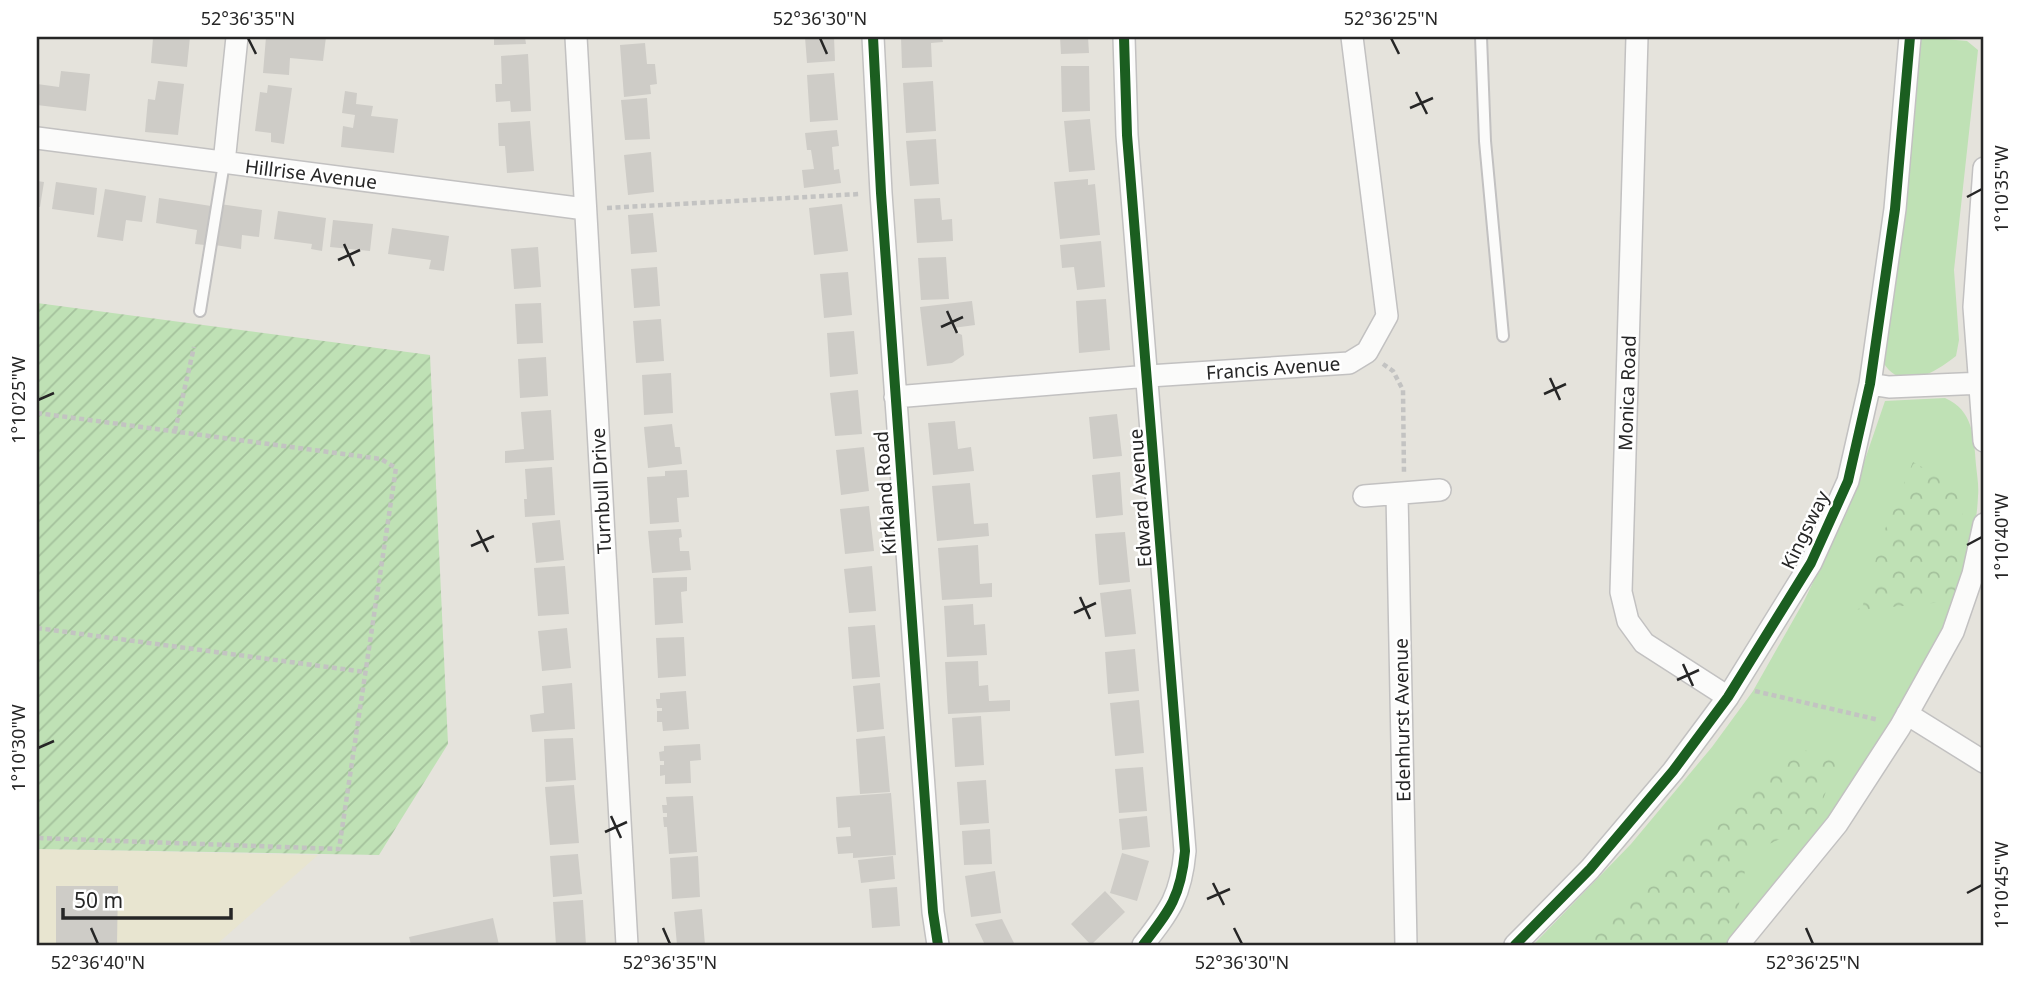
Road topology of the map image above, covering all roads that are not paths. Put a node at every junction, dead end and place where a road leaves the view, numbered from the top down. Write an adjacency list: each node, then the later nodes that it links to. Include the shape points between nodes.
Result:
1 (237, 37): 10 (street)
2 (576, 37): 12 (street, Turnbull Drive)
3 (873, 37): 19 (street, Kirkland Road)
4 (1124, 37): 16 (street, Edward Avenue)
5 (1352, 37): 16 (street, Francis Avenue, via 1387,316 1367,352 1349,363)
6 (1481, 37): 15 (lane, via 1485,141)
7 (1637, 37): 25 (street, Monica Road, via 1621,592 1628,621 1644,643)
8 (1910, 37): 18 (street, Kingsway, via 1895,209)
9 (37, 138): 10 (street, Hillrise Avenue)
10 (224, 163): 12 (street, Hillrise Avenue); 14 (lane)
11 (1984, 168): 13 (street)
12 (585, 209): 28 (street, Turnbull Drive)
13 (1982, 239): 17 (street, via 1974,307)
14 (200, 311)
15 (1503, 336)
16 (1149, 376): 19 (street, Francis Avenue); 30 (street, Edward Avenue, via 1185,851 1182,881 1171,909)
17 (1982, 382): 18 (street); 20 (street)
18 (1870, 384): 25 (street, Kingsway, via 1848,481 1811,564)
19 (895, 397): 29 (street, Kirkland Road)
20 (1984, 441)
21 (1440, 491): 22 (street)
22 (1397, 494): 23 (street); 31 (street, Edenhurst Avenue)
23 (1364, 496)
24 (1984, 524): 26 (street, via 1953,632)
25 (1733, 690): 32 (street, Kingsway, via 1673,771 1590,869)
26 (1904, 720): 27 (street); 33 (street, via 1837,824)
27 (1984, 762)
28 (627, 945)
29 (938, 945)
30 (1143, 945)
31 (1406, 945)
32 (1515, 945)
33 (1738, 945)

